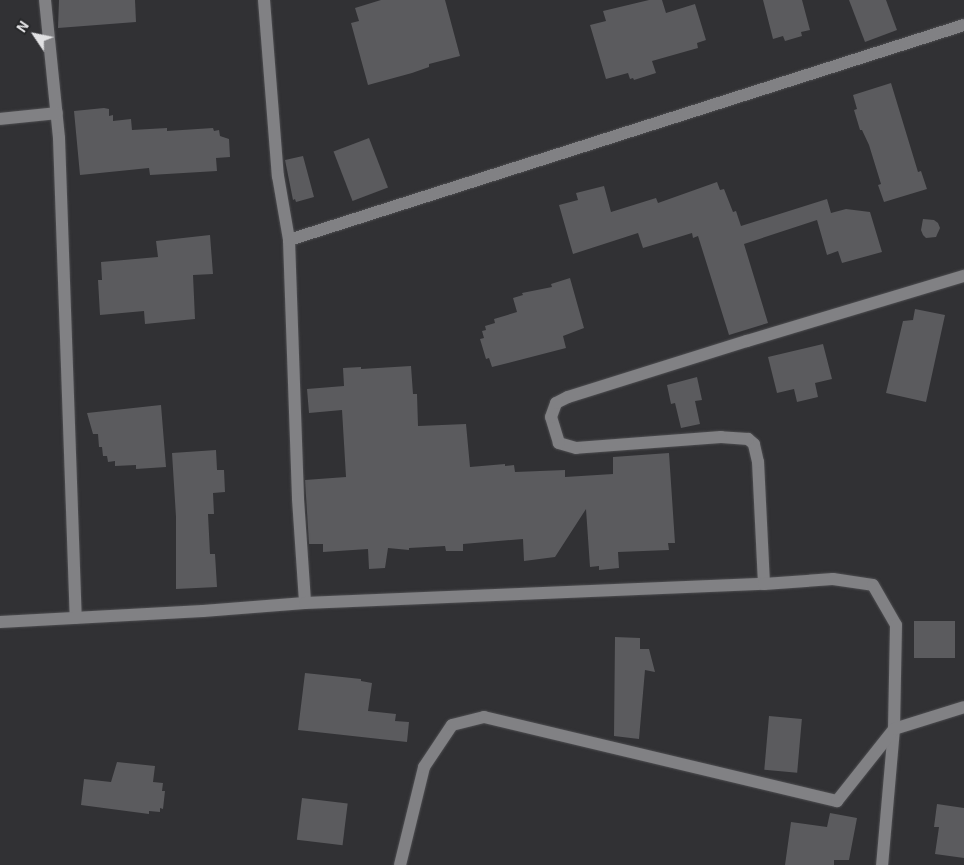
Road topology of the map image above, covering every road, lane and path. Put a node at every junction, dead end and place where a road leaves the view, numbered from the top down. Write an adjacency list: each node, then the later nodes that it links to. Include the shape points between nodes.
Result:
1 (45, 0): 4 (street)
2 (264, 0): 6 (street, via 278,176)
3 (964, 25): 6 (street)
4 (57, 113): 5 (street); 10 (street)
5 (0, 119)
6 (289, 240): 9 (street)
7 (964, 276): 8 (street, via 568,396 556,404 551,417 559,443 576,448 720,437 748,439 754,444 758,462)
8 (764, 584): 9 (street); 13 (street, via 833,579 873,585 896,625)
9 (305, 603): 10 (street)
10 (76, 618): 11 (street)
11 (0, 622)
12 (964, 707): 13 (street)
13 (894, 729): 14 (street, via 837,801 484,717 452,725 424,767); 15 (street)
14 (400, 865)
15 (882, 865)

